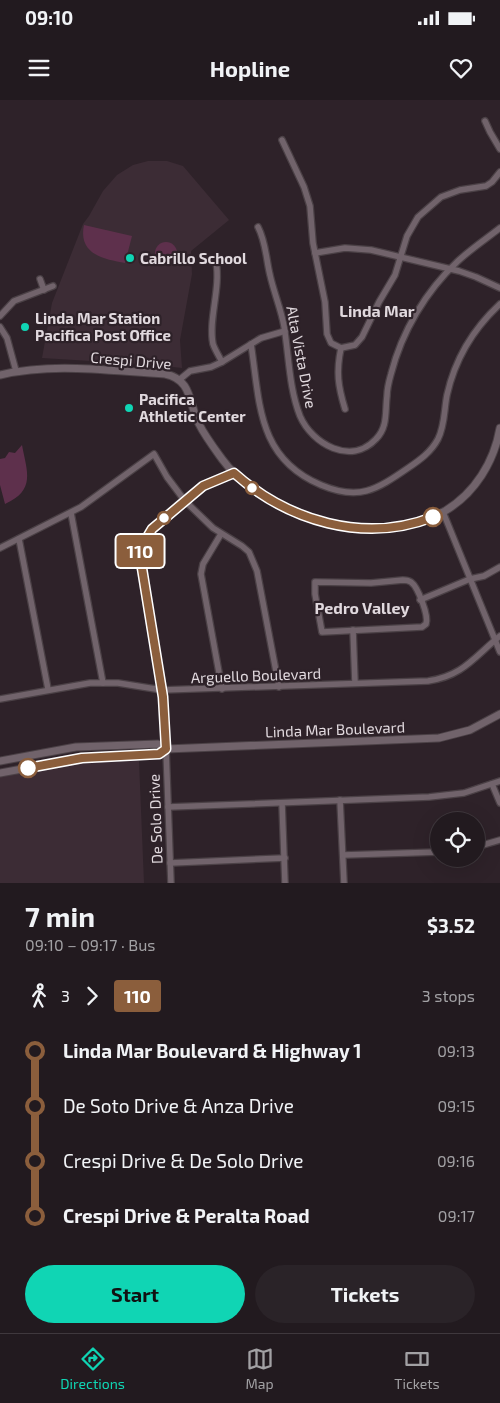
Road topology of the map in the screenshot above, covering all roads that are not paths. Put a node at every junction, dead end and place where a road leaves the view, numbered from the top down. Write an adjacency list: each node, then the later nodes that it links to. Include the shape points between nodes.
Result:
1 (486, 121): 3 (street)
2 (282, 140): 7 (street, via 307,197)
3 (500, 149)
4 (500, 172): 8 (street, via 486,186 454,192 429,206 410,229)
5 (258, 228): 18 (street, Alta Vista Drive)
6 (500, 228): 10 (street, Alta Vista Drive)
7 (315, 253): 8 (street, via 354,248); 20 (street, via 325,302 327,334 331,343)
8 (401, 256): 10 (street); 20 (street, via 395,275 362,338 355,345)
9 (216, 262): 21 (street, via 212,338)
10 (450, 269): 13 (street, via 476,276); 18 (street, Alta Vista Drive, via 422,305 402,342 389,383 386,420 381,433 360,450 333,449 316,438 302,421 293,389)
11 (40, 279): 14 (street)
12 (53, 286): 14 (street)
13 (500, 288)
14 (44, 290): 16 (street, via 14,301)
15 (500, 304): 19 (street, via 477,329 460,357 450,384 441,433 434,445 420,460 385,484 364,493 340,492 318,484 298,473 281,457 264,422)
16 (0, 316)
17 (0, 327): 22 (street, via 7,338)
18 (285, 331): 19 (street)
19 (251, 344): 21 (street)
20 (341, 348): 25 (street, via 338,382)
21 (222, 362): 24 (street, via 190,371)
22 (16, 372): 23 (street, Crespi Drive); 24 (street, Crespi Drive, via 51,368 165,374)
23 (0, 375)
24 (179, 380): 27 (street, Crespi Drive, via 188,390 204,433)
25 (345, 409)
26 (500, 428): 29 (street, Crespi Drive, via 493,455 478,481)
27 (234, 473): 28 (street, De Solo Drive, via 203,486); 29 (street, Crespi Drive, via 275,502 336,526 397,526)
28 (185, 501): 30 (street, via 166,477 154,454); 31 (street); 45 (street, De Solo Drive, via 147,536 140,556)
29 (443, 512): 35 (street)
30 (71, 513): 32 (street); 40 (street)
31 (221, 534): 42 (street, via 242,546 254,560); 44 (street, via 203,564 201,574)
32 (19, 538): 33 (street); 43 (street)
33 (0, 548)
34 (500, 567): 35 (street)
35 (470, 579): 36 (street); 38 (street)
36 (420, 600): 37 (street, via 427,620 422,627); 37 (street, via 415,586 408,580 315,582 322,632)
37 (353, 630): 41 (street)
38 (498, 638): 39 (street); 41 (street, Arguello Boulevard, via 462,670 446,678)
39 (500, 652)
40 (103, 683): 43 (street, Arguello Boulevard); 45 (street, Arguello Boulevard)
41 (355, 684): 42 (street, Arguello Boulevard)
42 (279, 687): 44 (street, Arguello Boulevard)
43 (48, 689): 46 (street, Arguello Boulevard)
44 (222, 689): 45 (street, Arguello Boulevard)
45 (162, 690): 48 (street, De Solo Drive)
46 (0, 698)
47 (500, 714): 48 (street, Linda Mar Boulevard, via 470,730 439,738)
48 (166, 749): 49 (street, Linda Mar Boulevard, via 158,744 82,747); 50 (street, Linda Mar Boulevard, via 159,754 82,758); 56 (street, De Solo Drive)
49 (0, 762)
50 (0, 773)
51 (500, 780): 52 (street)
52 (492, 784): 53 (street, via 446,795); 55 (street)
53 (340, 800): 54 (street); 60 (street)
54 (282, 802): 56 (street); 61 (street)
55 (500, 803)
56 (168, 807): 62 (street, De Solo Drive)
57 (500, 840): 58 (street)
58 (485, 844)
59 (430, 852): 60 (street)
60 (343, 855): 65 (street)
61 (284, 858): 62 (street); 64 (street)
62 (170, 863): 63 (street, De Solo Drive)
63 (171, 883)
64 (286, 883)
65 (344, 883)

